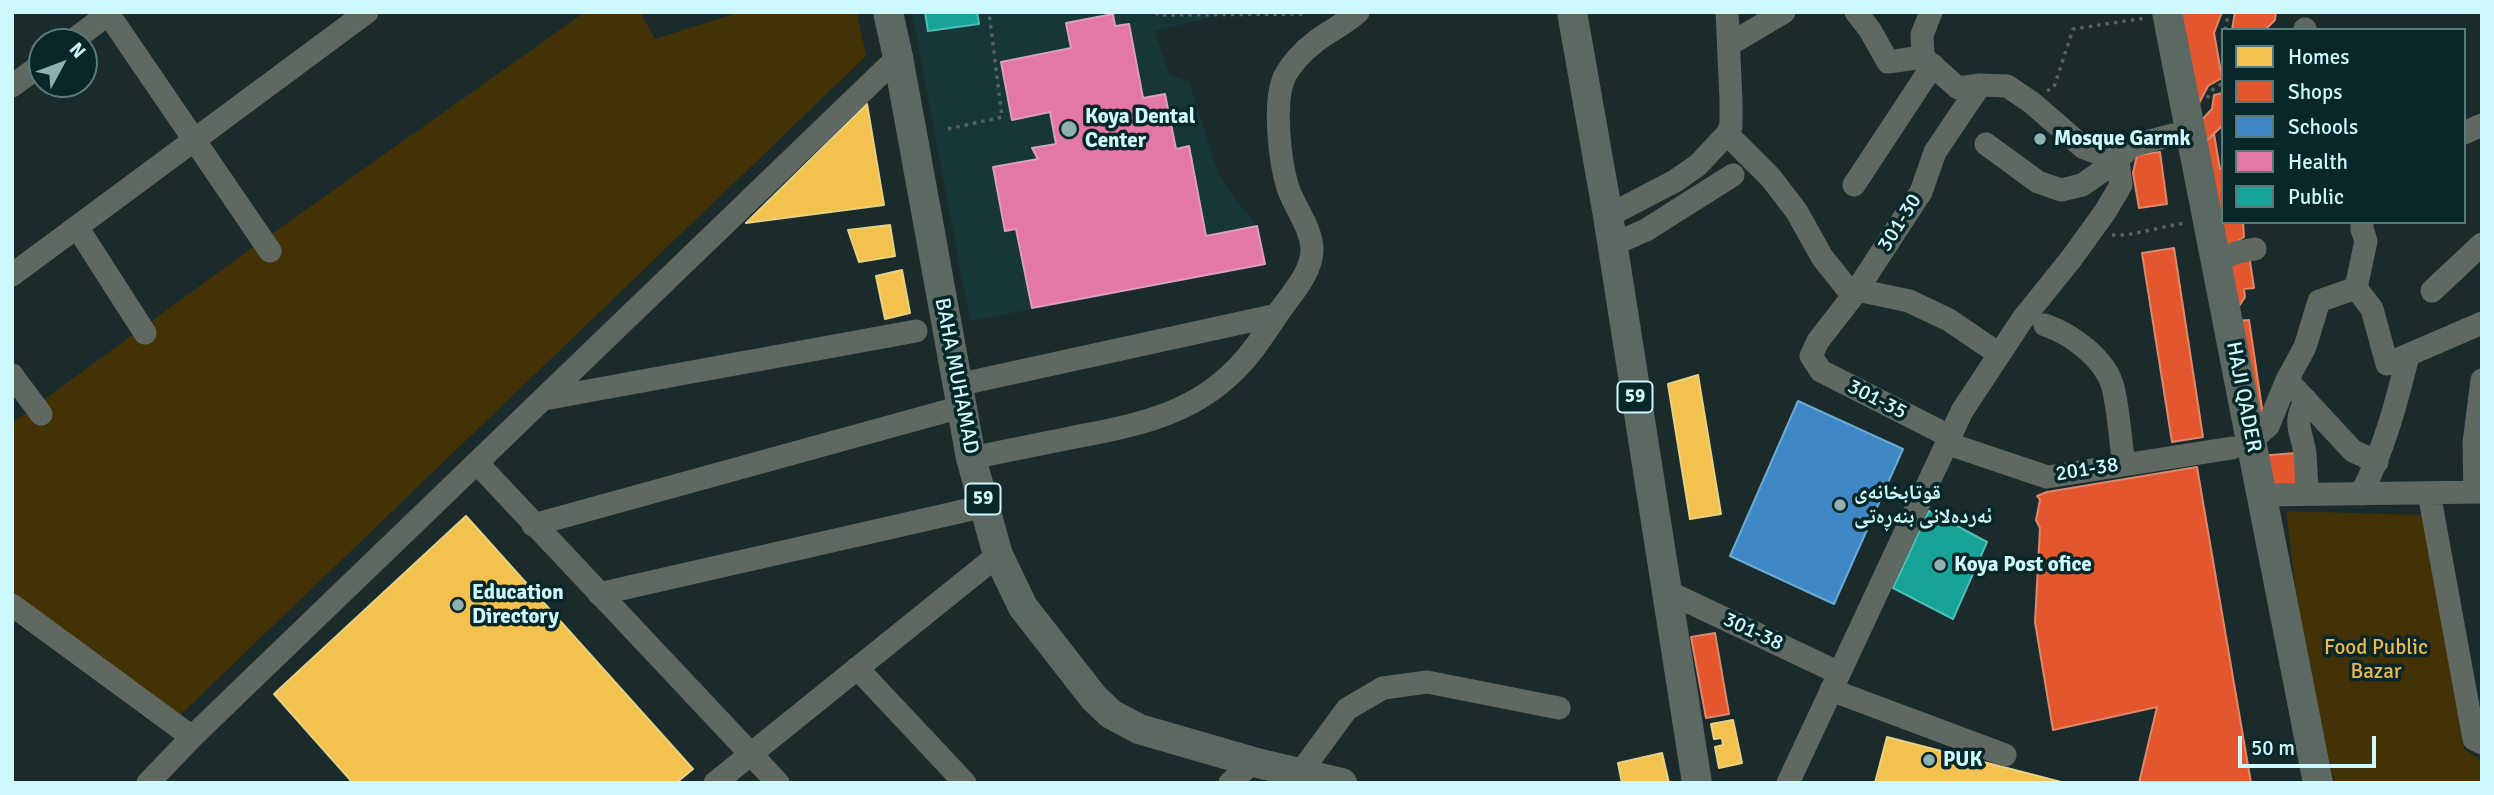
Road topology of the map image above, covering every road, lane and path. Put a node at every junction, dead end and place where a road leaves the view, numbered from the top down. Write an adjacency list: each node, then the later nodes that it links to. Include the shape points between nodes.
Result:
1 (888, 12): 16 (main road, BAHA MUHAMAD / 59)
2 (989, 12): 23 (path, via 1002,117)
3 (1156, 12): 4 (path)
4 (1309, 12)
5 (1359, 12): 46 (street, via 1315,42 1284,79 1279,98 1279,151 1312,249 1307,272)
6 (1572, 12): 32 (main road, 59)
7 (1727, 12): 15 (street)
8 (1784, 12): 15 (street)
9 (1856, 12): 17 (street, via 1888,62)
10 (1931, 12): 17 (street, via 1922,36)
11 (107, 13): 14 (street); 27 (street)
12 (2155, 14): 21 (path, via 2073,29 2054,87); 26 (main road, HAJI QADER); 41 (main road, HAJI QADER)
13 (353, 16): 27 (street)
14 (88, 28)
15 (1730, 44): 25 (street, via 1731,126)
16 (898, 57): 57 (main road, BAHA MUHAMAD / 59); 58 (street)
17 (1928, 61): 19 (street, via 1958,88); 31 (street)
18 (28, 74): 20 (street)
19 (1980, 85): 21 (street, via 2007,86); 45 (street, 301-30, via 1935,152 1921,192)
20 (12, 86)
21 (2031, 102): 29 (street, via 2084,148)
22 (2482, 125): 24 (street)
23 (948, 128)
24 (2466, 132)
25 (1727, 134): 32 (street, via 1698,165 1675,181); 45 (street, via 1771,178 1822,257)
26 (2172, 135): 29 (street, via 2131,146); 33 (main road, HAJI QADER)
27 (196, 140): 35 (street); 40 (street)
28 (1986, 144): 29 (street, via 2038,183 2061,190 2082,185)
29 (2118, 160): 36 (street, via 2121,185)
30 (1733, 174): 38 (street, via 1646,230)
31 (1854, 186)
32 (1608, 216): 38 (main road, 59)
33 (2189, 222): 36 (path, via 2126,235); 62 (main road, HAJI QADER)
34 (2359, 225): 43 (street, via 2367,241)
35 (77, 227): 42 (street); 50 (street)
36 (2093, 230): 51 (street)
37 (2482, 244): 44 (street)
38 (1612, 245): 75 (main road, 59)
39 (2255, 249): 41 (street, via 2219,260)
40 (270, 251)
41 (2218, 271): 62 (main road, HAJI QADER)
42 (12, 275)
43 (2357, 288): 53 (street); 55 (street, via 2319,301 2305,347)
44 (2432, 292)
45 (1855, 293): 51 (street, via 1909,302 1939,315); 52 (street, 301-30)
46 (1277, 315): 57 (street); 63 (street, via 1234,372 1174,412 1140,424)
47 (2482, 323): 53 (street)
48 (2045, 325): 66 (street, via 2073,339 2106,372)
49 (916, 331): 58 (street)
50 (145, 333)
51 (1999, 354): 61 (street)
52 (1811, 356): 61 (street, 301-35, via 1821,371)
53 (2398, 360): 64 (street, via 2394,413)
54 (12, 375): 60 (street)
55 (2287, 380): 59 (street); 62 (street, via 2268,426)
56 (2482, 380): 67 (street, via 2474,443)
57 (959, 396): 63 (main road, BAHA MUHAMAD / 59); 73 (street)
58 (544, 399): 65 (street)
59 (2306, 400): 64 (street, via 2353,451); 69 (street, via 2299,412 2298,429)
60 (41, 414)
61 (1947, 440): 66 (street, 201-38, via 2047,477); 79 (street)
62 (2241, 444): 66 (street, 201-38); 71 (main road, HAJI QADER); 95 (main road, HAJI QADER)
63 (971, 458): 72 (main road, BAHA MUHAMAD / 59)
64 (2377, 462): 70 (street)
65 (478, 464): 73 (street); 81 (street)
66 (2124, 464)
67 (2478, 492): 68 (street)
68 (2429, 493): 70 (street); 82 (street, via 2474,739)
69 (2308, 494): 70 (street); 71 (street)
70 (2361, 494)
71 (2262, 495): 96 (main road, HAJI QADER)
72 (985, 506): 74 (main road, BAHA MUHAMAD / 59); 76 (street)
73 (533, 525): 76 (street)
74 (998, 555): 78 (street); 85 (main road, BAHA MUHAMAD / 59, via 1023,607 1111,714)
75 (1666, 591): 79 (street, 301-38); 93 (main road, 59)
76 (599, 594): 83 (street)
77 (12, 605): 81 (street)
78 (857, 668): 83 (street); 90 (street)
79 (1835, 681): 84 (street, 301-38); 94 (street)
80 (1559, 708): 86 (street, via 1427,682 1383,688 1347,709)
81 (192, 737): 87 (street)
82 (2482, 743)
83 (750, 754): 88 (street); 89 (street)
84 (2005, 755)
85 (1249, 772): 86 (main road, BAHA MUHAMAD / 59); 91 (street)
86 (1300, 773): 92 (main road, BAHA MUHAMAD / 59)
87 (148, 783)
88 (715, 783)
89 (778, 783)
90 (965, 783)
91 (1230, 783)
92 (1342, 783)
93 (1697, 783)
94 (1788, 783)
95 (2298, 783)
96 (2318, 783)

